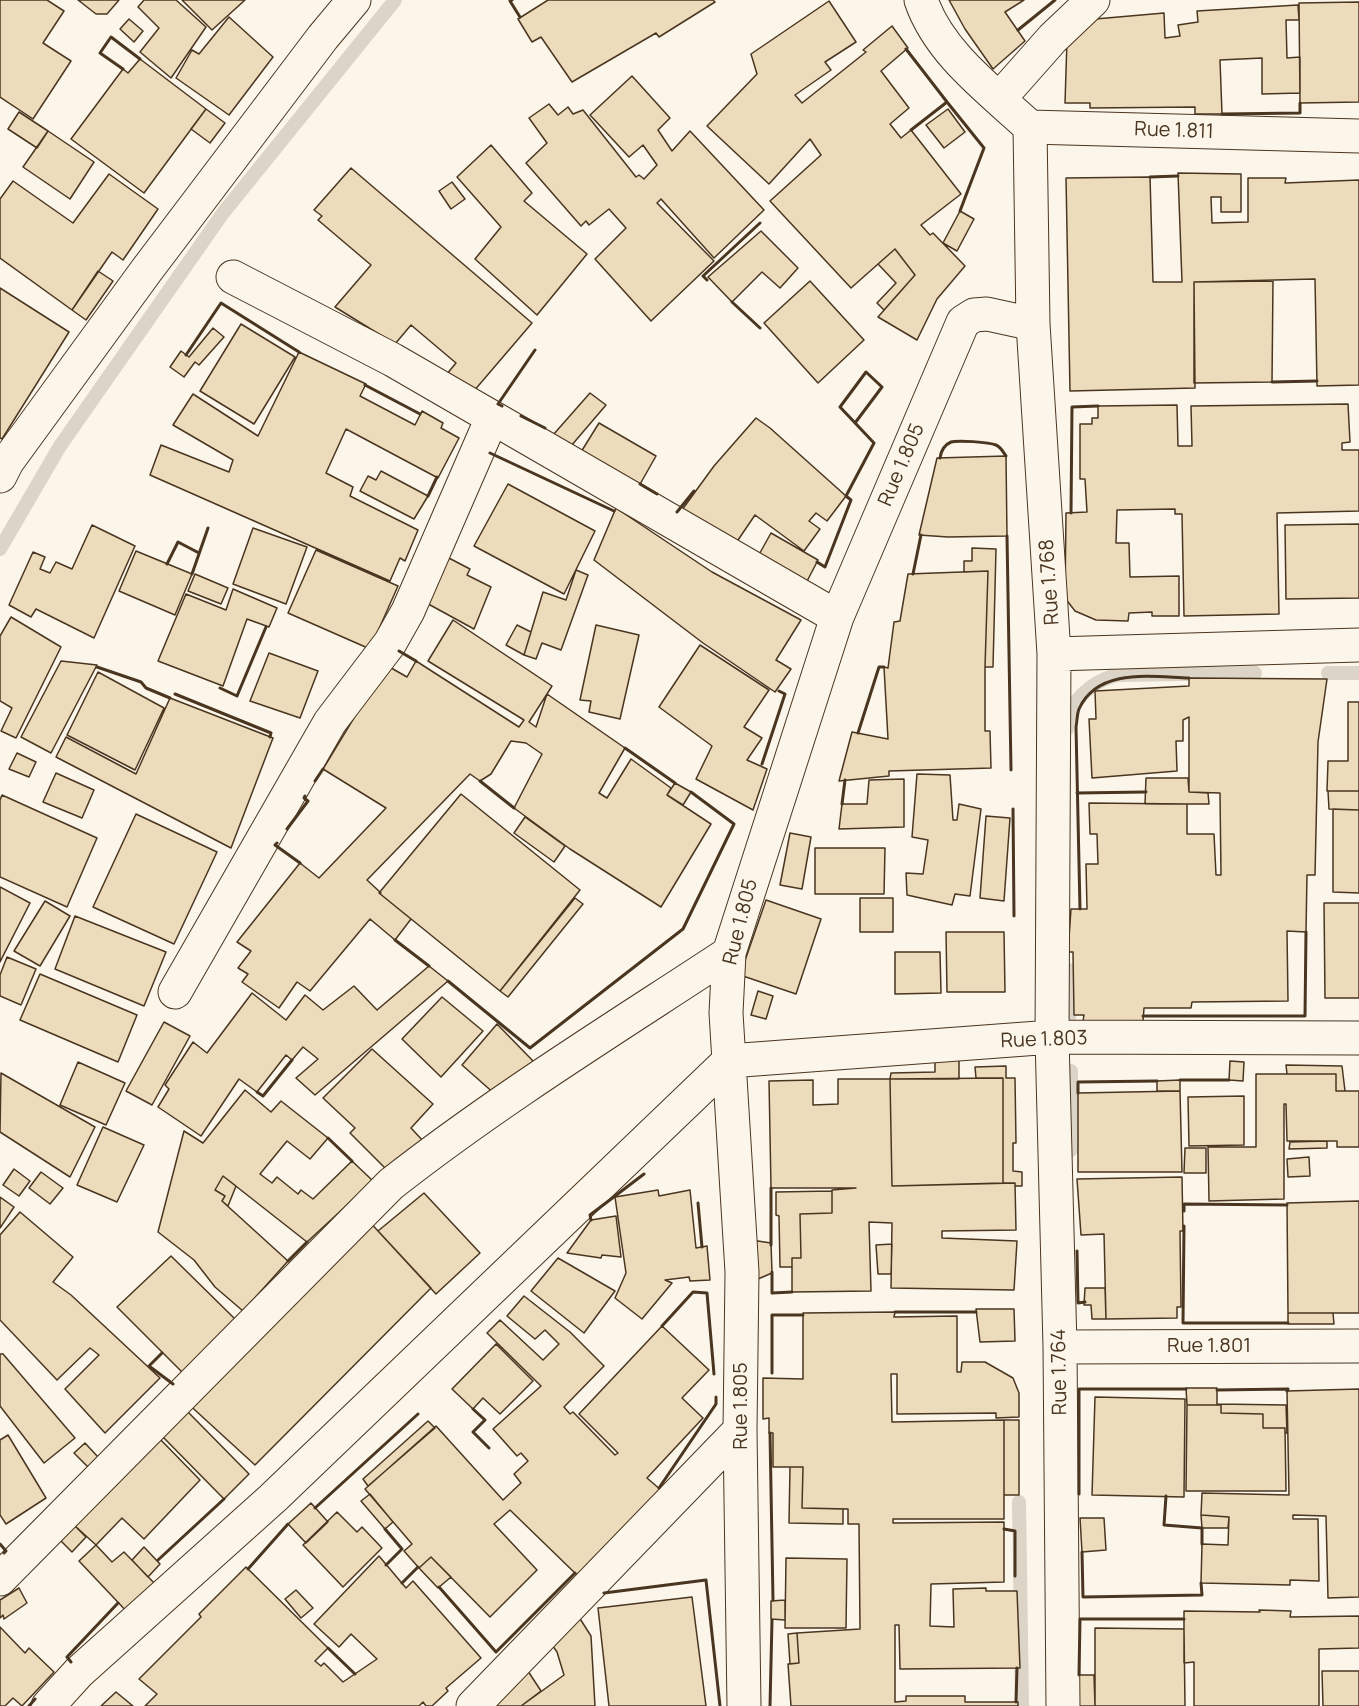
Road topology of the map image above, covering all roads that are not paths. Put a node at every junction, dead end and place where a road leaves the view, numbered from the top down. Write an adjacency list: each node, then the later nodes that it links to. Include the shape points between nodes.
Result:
1 (354, 0): 10 (street, via 146,271)
2 (921, 0): 4 (street, via 926,16 955,58)
3 (1093, 0): 4 (street)
4 (999, 99): 5 (street)
5 (1030, 127): 6 (street, Rue 1.811); 8 (street, Rue 1.768)
6 (1359, 136)
7 (233, 277): 9 (street, via 393,360)
8 (1033, 324): 11 (street, Rue 1.805, via 987,314 974,315 963,322); 13 (street, Rue 1.768)
9 (492, 418): 11 (street); 15 (street, via 408,611 390,643 330,722)
10 (0, 476)
11 (837, 617): 14 (street, Rue 1.805)
12 (1359, 645): 13 (street)
13 (1054, 654): 16 (street, Rue 1.768)
14 (729, 953): 18 (street, Rue 1.805); 22 (street, via 492,1108 391,1184)
15 (175, 992)
16 (1052, 1037): 17 (street, Rue 1.803); 18 (street, Rue 1.803); 20 (street, Rue 1.764)
17 (1359, 1038)
18 (729, 1061): 21 (street, Rue 1.805, via 742,1272); 23 (street, via 273,1498 79,1672)
19 (1359, 1346): 20 (street, Rue 1.801)
20 (1060, 1347): 26 (street, Rue 1.764)
21 (740, 1430): 24 (street); 25 (street, Rue 1.805)
22 (0, 1580)
23 (48, 1706)
24 (473, 1706)
25 (744, 1706)
26 (1063, 1706)

